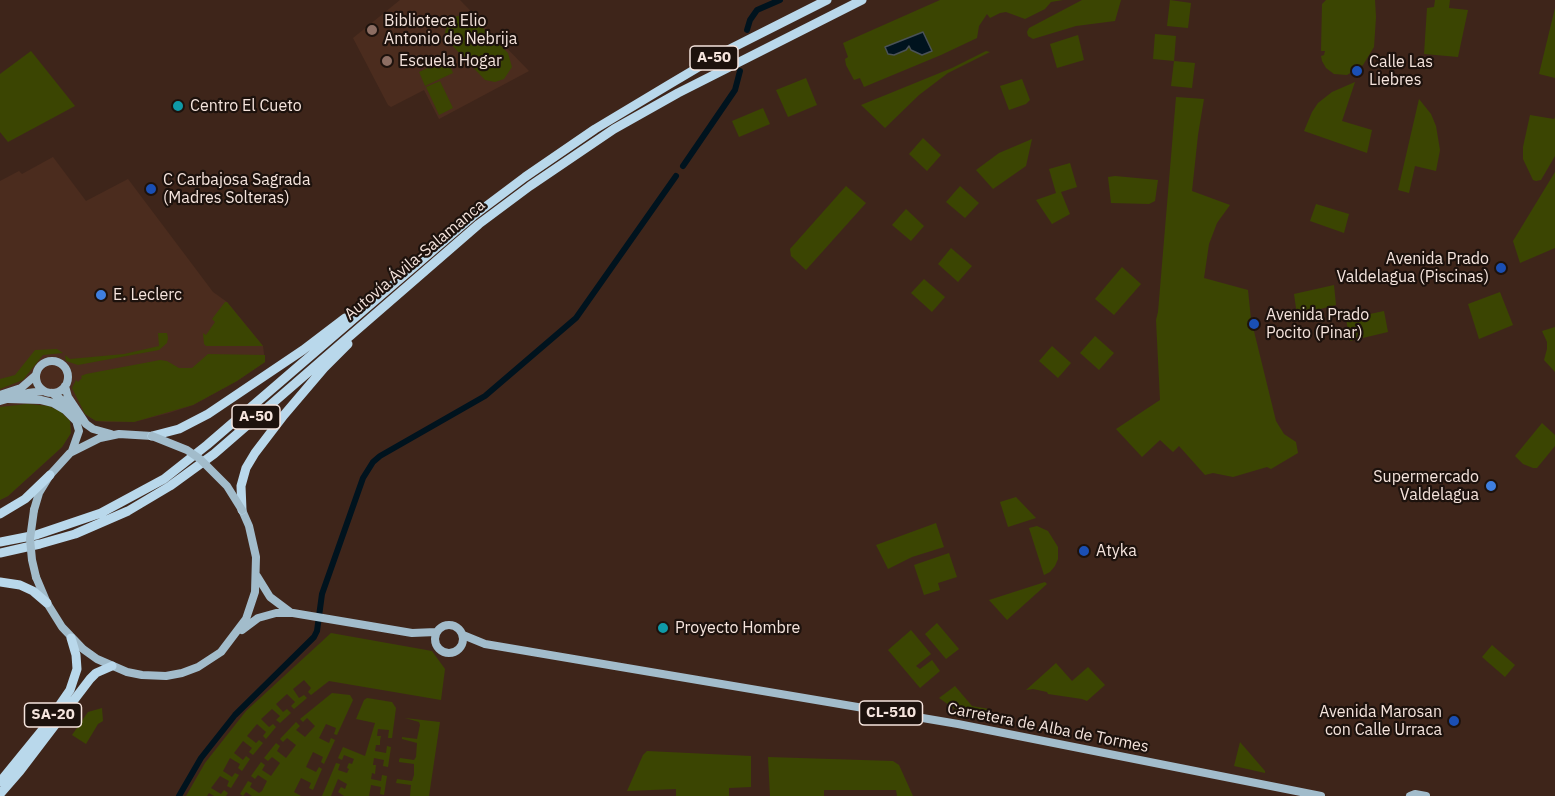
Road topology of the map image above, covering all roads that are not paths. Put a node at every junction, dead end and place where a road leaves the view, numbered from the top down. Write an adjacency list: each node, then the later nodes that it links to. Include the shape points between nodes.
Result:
1 (827, 0): 3 (highway, Autovía Ávila-Salamanca / A-50, via 724,52 595,129 474,216)
2 (862, 0): 4 (highway, Autovía Ávila-Salamanca / A-50, via 614,129 479,224)
3 (389, 288): 12 (highway, via 208,414 179,429); 17 (highway, Autovía Ávila-Salamanca / A-50, via 207,446 164,478 101,513 36,535)
4 (380, 309): 15 (highway, via 265,439 246,468); 18 (highway, Autovía Ávila-Salamanca / A-50, via 214,454 170,486 128,511 75,534)
5 (36, 375): 6 (main road, via 47,362 58,362 68,376); 7 (main road, via 38,384); 8 (main road, via 21,388)
6 (65, 386): 7 (main road); 11 (main road, via 86,424 104,433)
7 (48, 392): 9 (main road); 10 (main road, via 66,403)
8 (0, 395)
9 (4, 400): 10 (main road, via 47,401)
10 (76, 421): 13 (main road, via 79,431)
11 (119, 434): 12 (main road); 13 (main road, via 100,438)
12 (152, 436): 15 (main road, bridge, via 187,450 212,469)
13 (70, 453): 14 (main road)
14 (50, 475): 16 (highway, via 26,499); 21 (main road, bridge, via 39,493 30,538 32,561)
15 (242, 510): 19 (main road, via 253,542)
16 (0, 514)
17 (0, 542)
18 (0, 553)
19 (256, 574): 22 (main road, CL-510, via 270,597); 25 (main road, via 251,605)
20 (0, 582): 21 (highway, via 20,585)
21 (46, 603): 27 (main road)
22 (293, 613): 24 (main road, CL-510); 25 (main road, CL-510, via 258,618)
23 (436, 632): 24 (main road, CL-510); 26 (main road, CL-510, via 450,625); 28 (main road)
24 (412, 633): 28 (main road, CL-510)
25 (236, 634): 31 (main road, via 221,652 182,673 142,675)
26 (463, 635): 29 (main road, Carretera de Alba de Tormes / CL-510); 30 (main road)
27 (71, 638): 31 (main road); 32 (highway, SA-20, via 77,669 70,690)
28 (435, 643): 30 (main road, CL-510, via 447,653)
29 (485, 644): 30 (main road, Carretera de Alba de Tormes / CL-510); 34 (main road, Carretera de Alba de Tormes / CL-510, via 958,724)
30 (460, 648)
31 (112, 666): 33 (highway, SA-20, via 90,679)
32 (0, 782)
33 (0, 794)
34 (1321, 796)
35 (1410, 796): 36 (main road)
36 (1426, 796)

